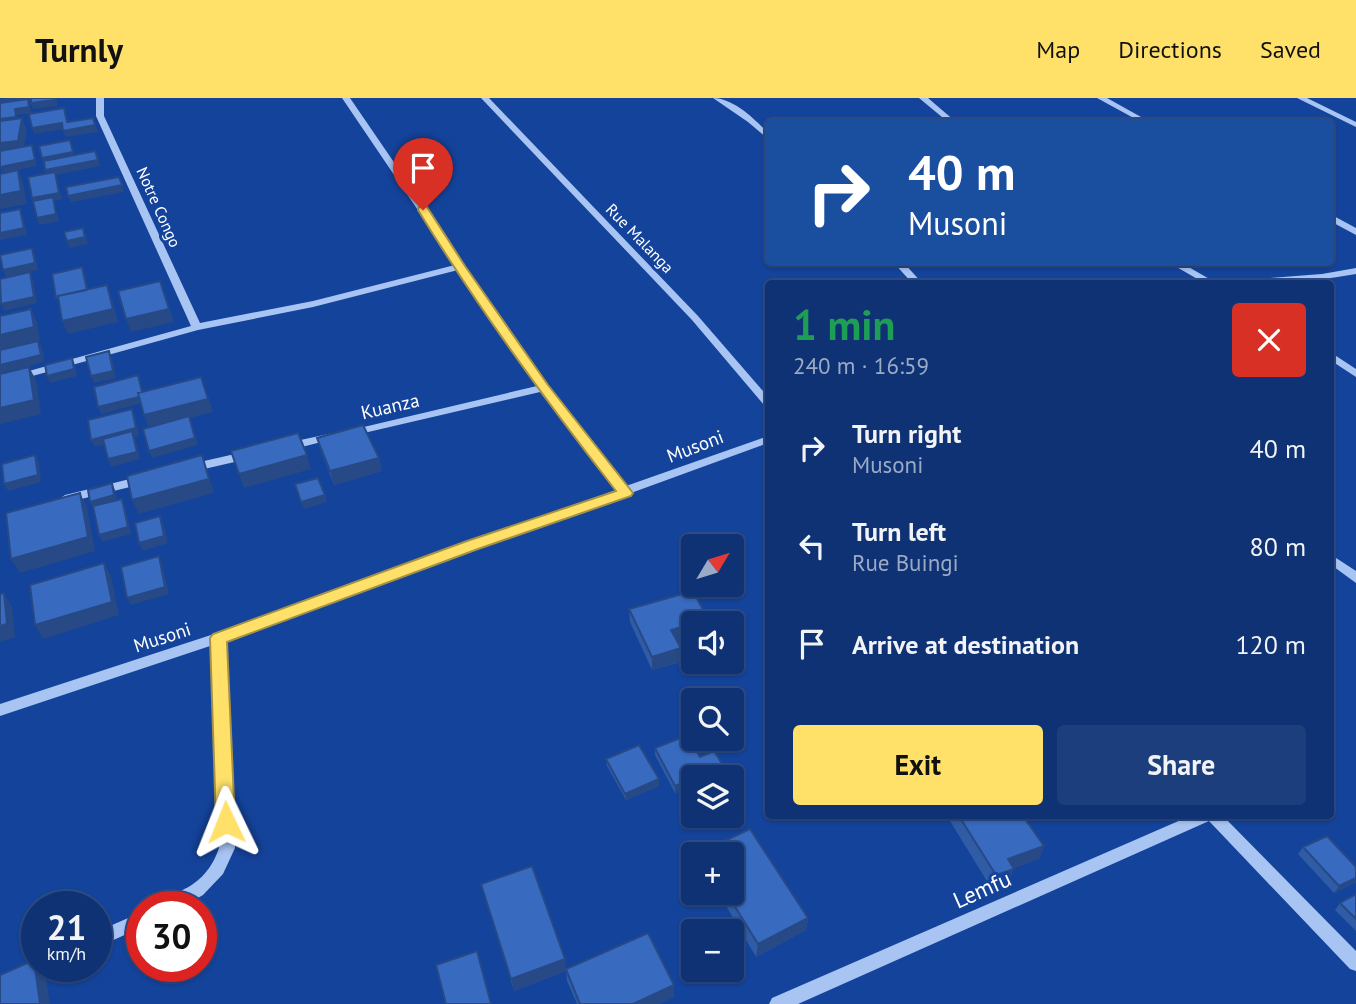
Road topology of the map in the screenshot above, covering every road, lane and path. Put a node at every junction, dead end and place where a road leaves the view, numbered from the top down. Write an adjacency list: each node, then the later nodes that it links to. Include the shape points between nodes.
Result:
1 (100, 98): 21 (street, Notre Congo, via 100,116)
2 (346, 98): 16 (street)
3 (485, 98): 26 (street, Rue Malanga, via 695,318)
4 (716, 98): 11 (street)
5 (923, 98): 8 (street)
6 (1101, 98): 9 (street)
7 (1301, 98): 10 (street)
8 (948, 119)
9 (1140, 119)
10 (1356, 125)
11 (765, 134)
12 (1334, 219): 13 (street)
13 (1356, 232)
14 (901, 266): 18 (street)
15 (1179, 266): 19 (street)
16 (459, 267): 21 (street); 25 (street)
17 (1356, 271): 20 (street)
18 (915, 280)
19 (1206, 280)
20 (1282, 280)
21 (197, 327): 24 (street)
22 (1334, 358): 23 (street)
23 (1356, 374)
24 (0, 382)
25 (543, 388): 28 (street, Kuanza); 32 (street)
26 (765, 399)
27 (765, 440): 32 (street, Musoni)
28 (279, 449)
29 (266, 452): 30 (street)
30 (175, 472)
31 (148, 478): 33 (street)
32 (625, 493): 36 (street, Musoni)
33 (54, 502)
34 (1334, 561): 35 (street)
35 (1356, 578)
36 (219, 638): 37 (street, Musoni); 40 (street, via 227,848 220,868)
37 (0, 710)
38 (1198, 819): 42 (street, Lemfu)
39 (1217, 819): 41 (street)
40 (199, 891)
41 (1356, 963)
42 (778, 1004)

